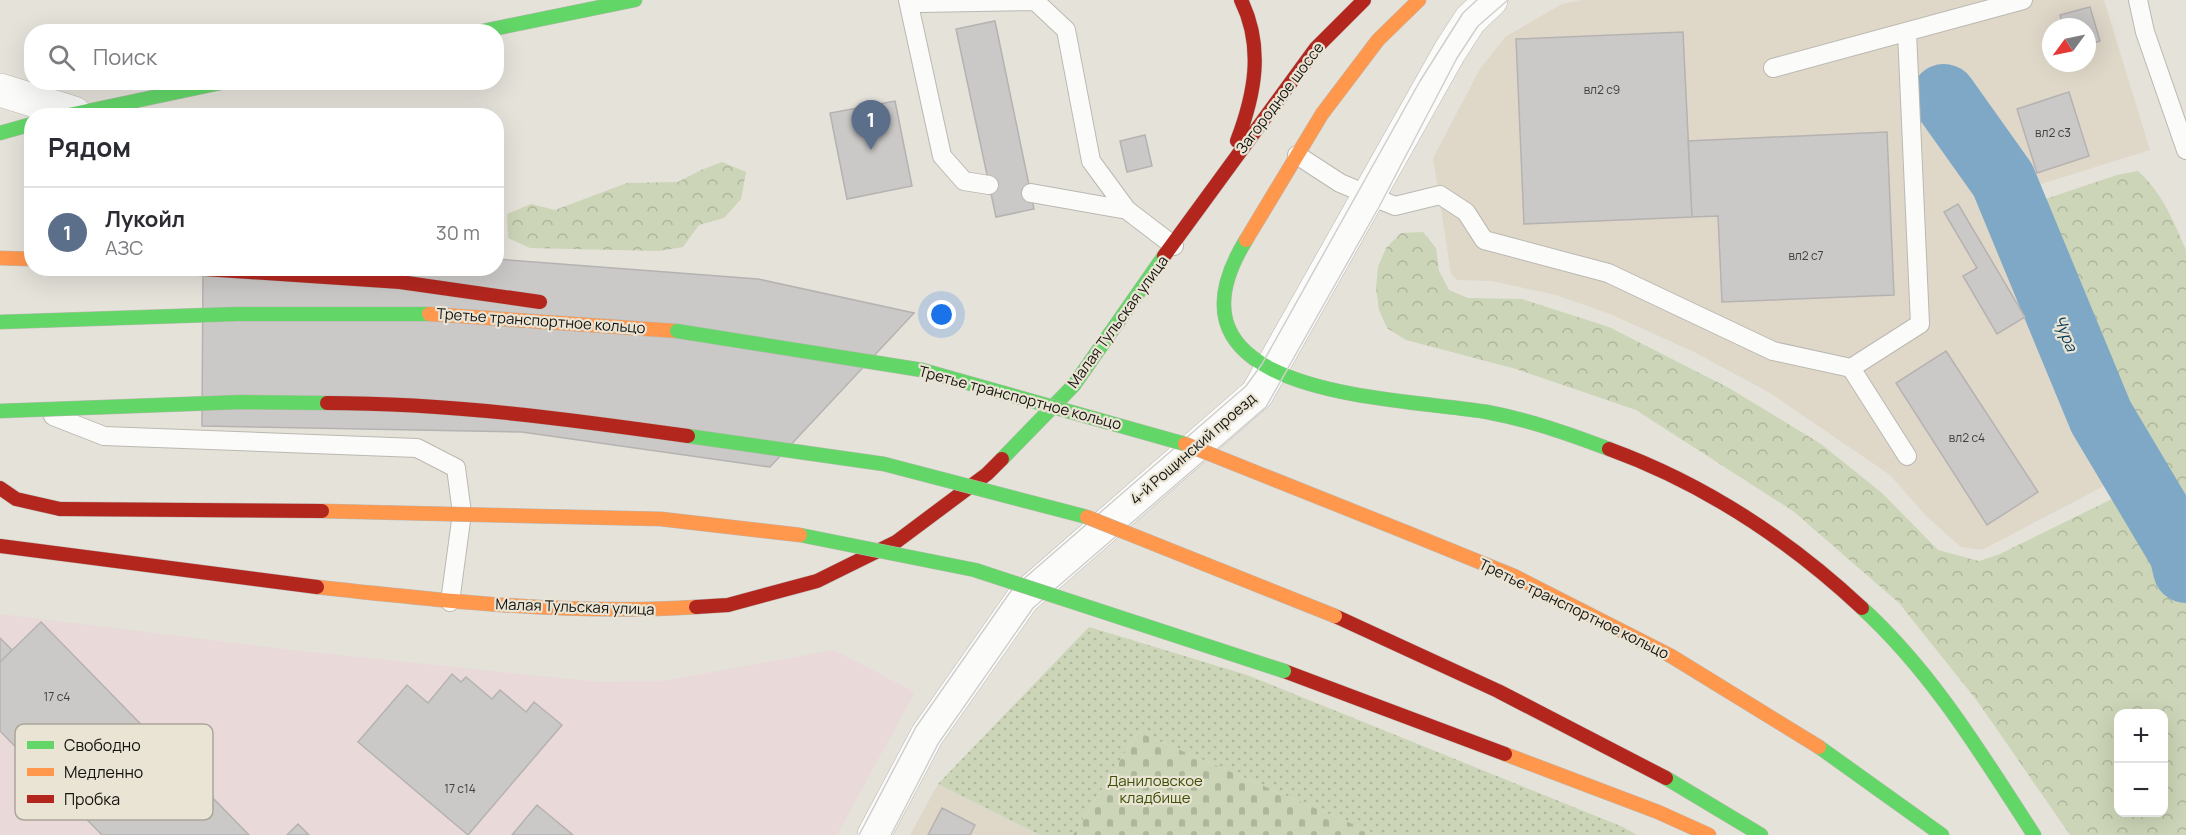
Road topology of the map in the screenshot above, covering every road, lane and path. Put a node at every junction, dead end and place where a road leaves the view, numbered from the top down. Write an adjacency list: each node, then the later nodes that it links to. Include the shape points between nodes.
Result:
1 (635, 0): 10 (main road)
2 (908, 0): 22 (lane, via 942,156 964,181)
3 (918, 0): 25 (lane, via 1035,1 1066,30 1091,161)
4 (1241, 0): 21 (main road, via 1255,45 1255,79 1247,117)
5 (1364, 0): 21 (main road, Загородное шоссе, via 1316,48)
6 (1419, 0): 20 (main road, via 1378,40 1322,114)
7 (1491, 0): 24 (street, 4-й Рощинский проезд, via 1470,20 1450,51)
8 (2023, 0): 11 (lane)
9 (2138, 0): 19 (lane, via 2145,32)
10 (504, 27)
11 (1907, 32): 12 (lane); 34 (lane, via 1920,324)
12 (1773, 68)
13 (0, 90): 15 (street)
14 (186, 90): 16 (main road)
15 (52, 108)
16 (98, 108)
17 (24, 126): 18 (main road)
18 (0, 133)
19 (2186, 150)
20 (1297, 155): 24 (lane, via 1340,183); 35 (main road, via 1237,254 1226,278 1223,302 1228,325 1237,341)
21 (1223, 173): 26 (main road, Малая Тульская улица)
22 (989, 185)
23 (1031, 193): 25 (lane)
24 (1370, 194): 34 (lane, via 1395,206 1440,195 1466,212 1484,240 1608,273 1773,351); 35 (street, 4-й Рощинский проезд)
25 (1127, 210): 26 (lane)
26 (1174, 246): 41 (main road, Малая Тульская улица, via 1074,385 987,474 896,542 827,576 728,605 636,611)
27 (0, 258): 28 (main road)
28 (24, 259)
29 (310, 276): 30 (main road, via 400,282)
30 (556, 305)
31 (578, 310): 33 (main road)
32 (0, 322): 33 (main road, Третье транспортное кольцо, via 238,314 457,314)
33 (677, 331): 45 (main road, Третье транспортное кольцо, bridge, via 922,370 1183,443 1514,576 1671,656 1837,758)
34 (1851, 368): 38 (lane)
35 (1272, 371): 42 (street, 4-й Рощинский проезд, via 1257,394 1023,598 927,735); 46 (main road, via 1322,388 1528,420 1622,451 1714,495 1795,547 1875,618 1951,708)
36 (0, 391): 41 (lane, via 104,436 417,448 456,468 462,513)
37 (0, 411): 44 (main road, bridge, via 241,402 396,404 560,418 884,464 1094,519 1335,616 1478,680 1682,785)
38 (1907, 456)
39 (0, 488): 43 (main road, bridge, via 16,500 60,509 453,512 649,518 812,536 975,570 1284,671 1658,812)
40 (0, 546): 41 (main road, Малая Тульская улица)
41 (450, 602)
42 (874, 835)
43 (1709, 835)
44 (1761, 835)
45 (1942, 835)
46 (2034, 835)

